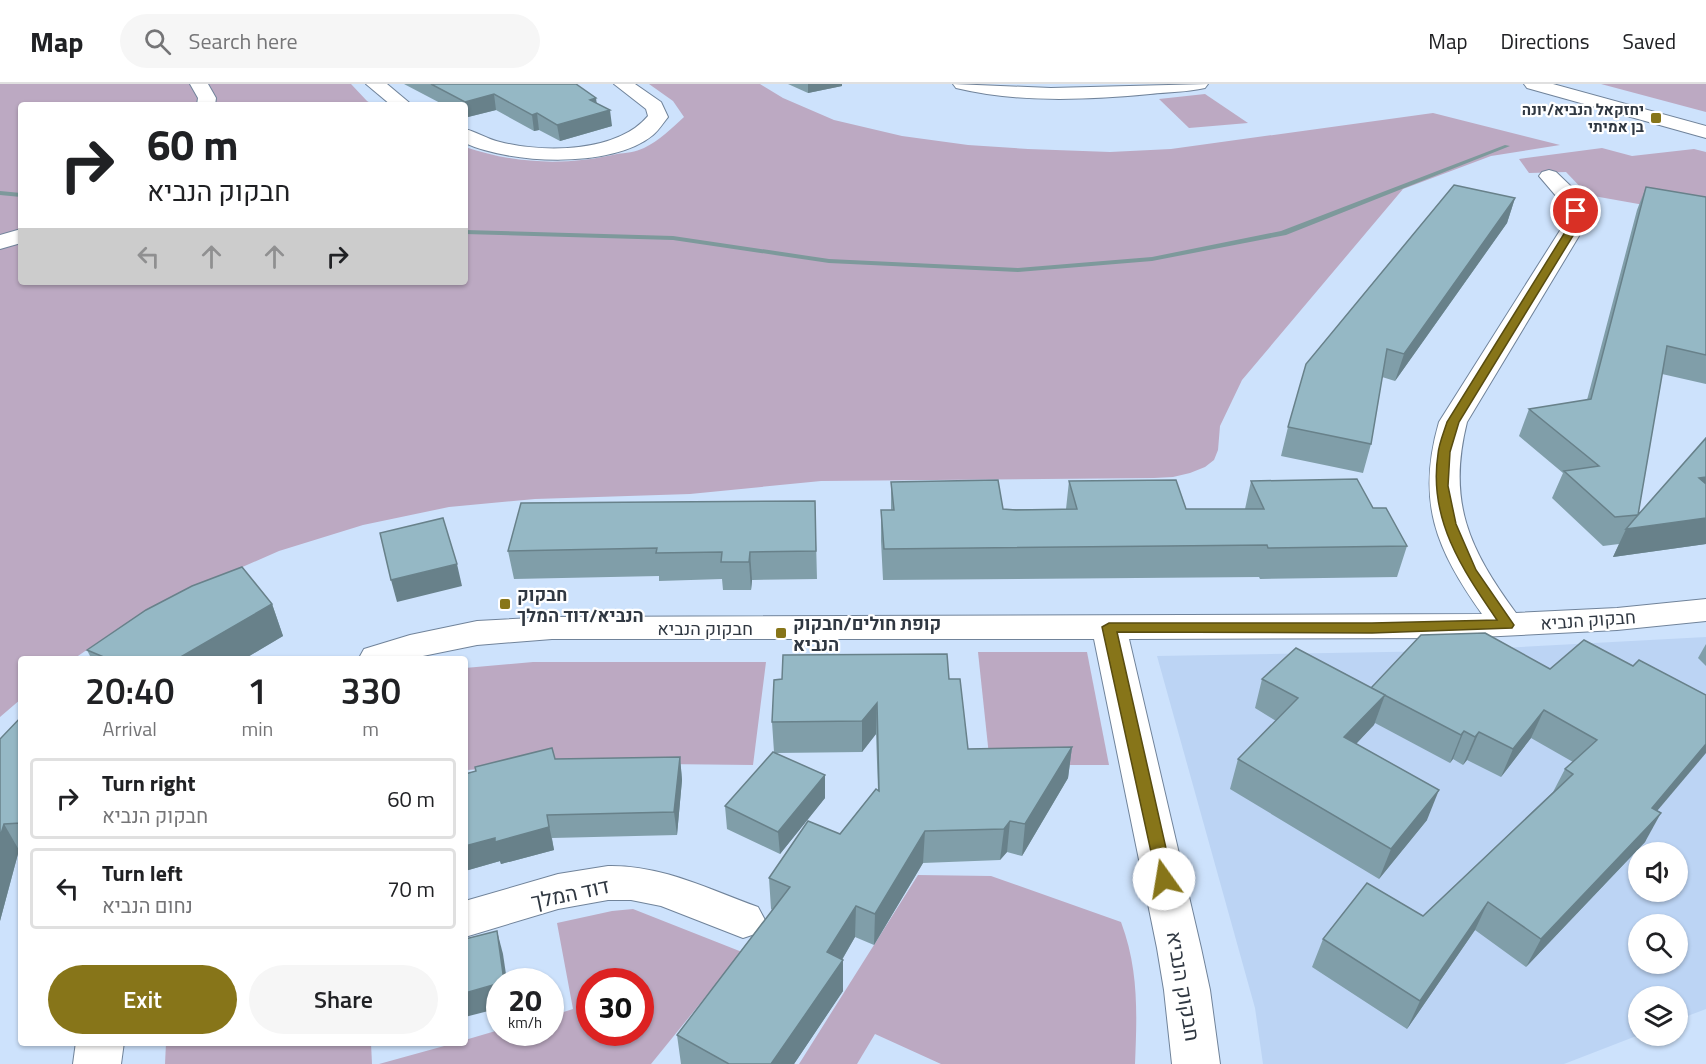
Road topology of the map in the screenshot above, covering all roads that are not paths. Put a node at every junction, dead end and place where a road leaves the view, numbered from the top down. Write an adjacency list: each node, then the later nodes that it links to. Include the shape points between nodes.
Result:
1 (199, 84): 8 (street)
2 (375, 84): 9 (street)
3 (623, 84): 12 (street, via 654,105 658,117 652,128 638,137 590,151 530,153 502,149)
4 (962, 84): 5 (street, via 1084,94)
5 (1199, 84)
6 (1533, 84): 11 (street)
7 (1560, 84): 10 (street)
8 (206, 102)
9 (399, 102)
10 (1706, 124)
11 (1706, 132)
12 (468, 136)
13 (1549, 176): 17 (street, via 1573,201 1577,221 1453,422 1442,468 1444,504 1458,546)
14 (18, 237): 15 (street)
15 (0, 242)
16 (1706, 610): 17 (street, חבקוק הנביא)
17 (1507, 625): 18 (street, חבקוק הנביא)
18 (1109, 627): 19 (street, חבקוק הנביא, via 552,628 477,633); 24 (street, חבקוק הנביא, via 1183,969)
19 (383, 656)
20 (468, 918): 21 (street, דוד המלך, via 580,887 628,883 652,886)
21 (743, 920)
22 (100, 1046): 23 (street)
23 (98, 1064)
24 (1196, 1064)

